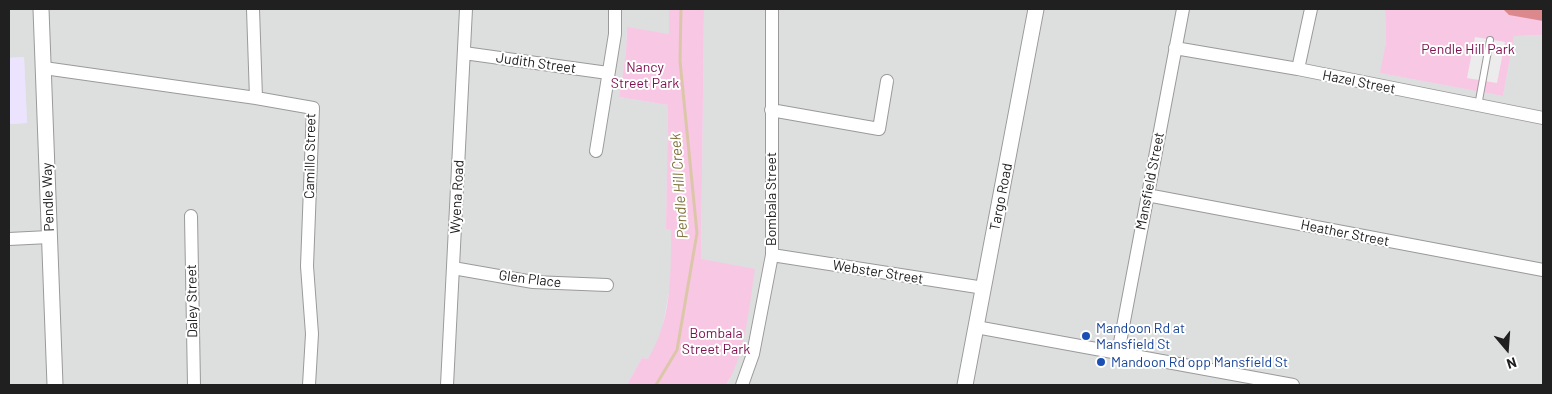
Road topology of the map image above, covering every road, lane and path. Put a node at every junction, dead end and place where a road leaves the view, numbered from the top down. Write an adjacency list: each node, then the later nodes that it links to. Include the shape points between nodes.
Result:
1 (41, 9): 12 (street, Pendle Way)
2 (253, 9): 16 (street)
3 (466, 9): 11 (street, Wyena Road)
4 (616, 9): 14 (street)
5 (772, 9): 18 (street, Bombala Street)
6 (1036, 9): 29 (street, Targo Road)
7 (1183, 9): 10 (street, Mansfield Street)
8 (1311, 9): 13 (street)
9 (1490, 40): 17 (lane)
10 (1175, 48): 13 (street, Hazel Street); 21 (street, Mansfield Street)
11 (464, 53): 14 (street, Judith Street); 26 (street, Wyena Road)
12 (44, 68): 16 (street, Camillo Street); 23 (street, Pendle Way)
13 (1298, 69): 17 (street, Hazel Street)
14 (608, 73): 20 (street)
15 (887, 81): 18 (street, via 878,129)
16 (256, 98): 34 (street, Camillo Street, via 313,108 307,266 312,334)
17 (1478, 106): 19 (street, Hazel Street)
18 (771, 110): 25 (street, Bombala Street)
19 (1543, 118)
20 (596, 151)
21 (1148, 195): 27 (street, Heather Street); 31 (street, Mansfield Street)
22 (191, 216): 33 (street, Daley Street)
23 (49, 237): 24 (street); 32 (street, Pendle Way)
24 (9, 239)
25 (772, 255): 29 (street, Webster Street); 36 (street, Bombala Street, via 753,354)
26 (453, 268): 28 (street, Glen Place, via 533,282); 35 (street, Wyena Road)
27 (1543, 270)
28 (607, 285)
29 (984, 288): 30 (street, Targo Road)
30 (976, 327): 31 (street); 37 (street, Targo Road)
31 (1118, 353): 38 (street)
32 (55, 385)
33 (194, 385)
34 (309, 385)
35 (447, 385)
36 (742, 385)
37 (965, 385)
38 (1293, 385)

